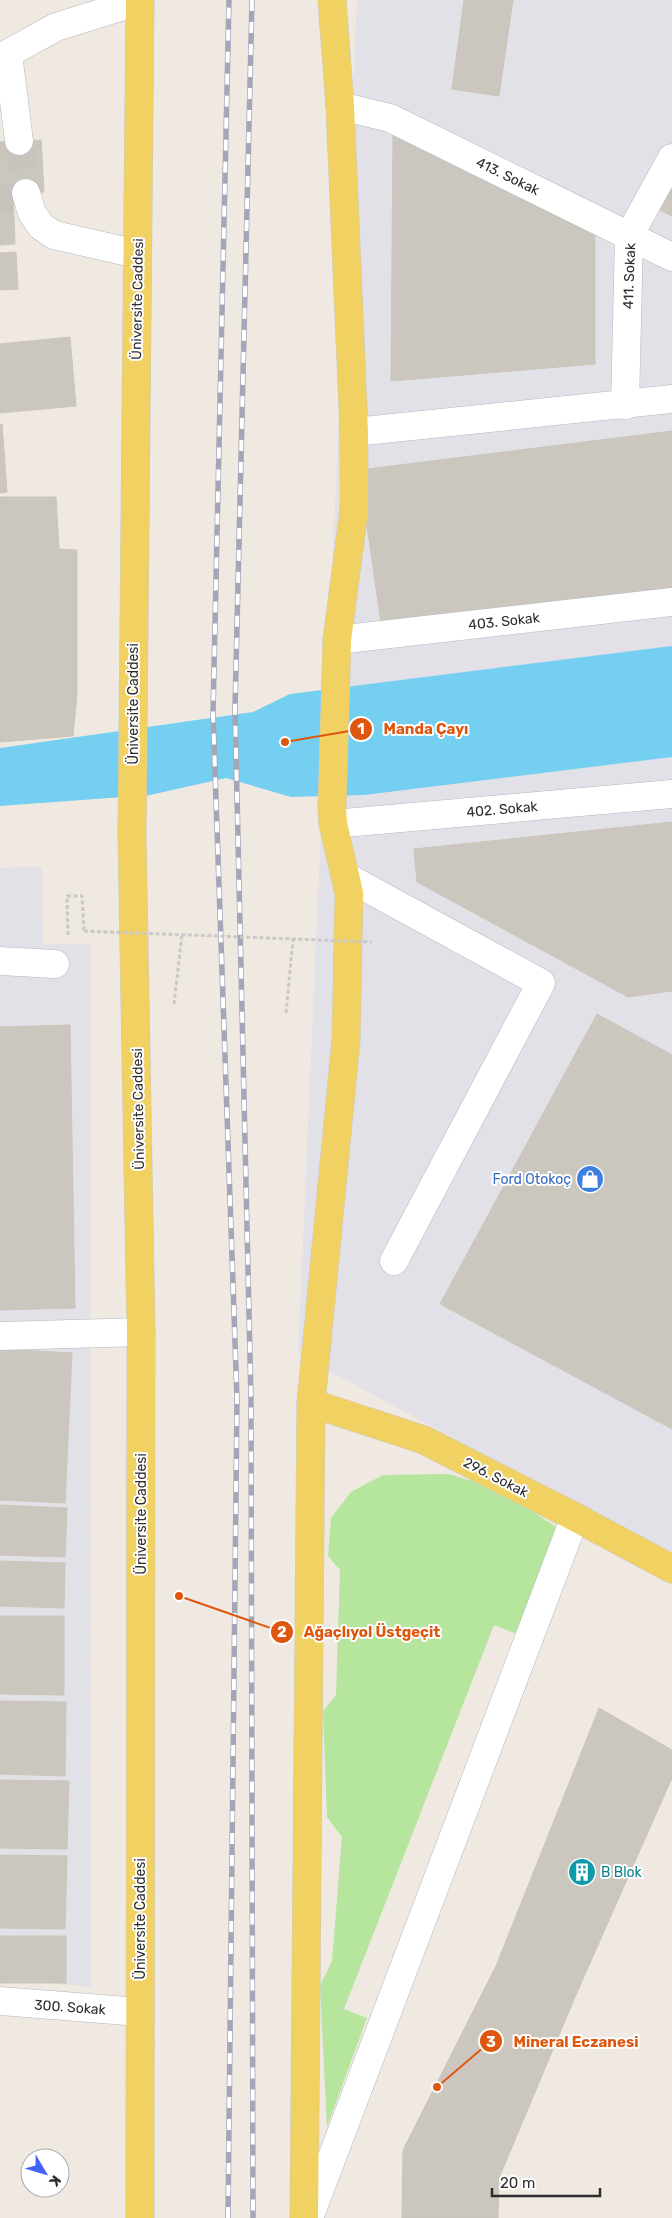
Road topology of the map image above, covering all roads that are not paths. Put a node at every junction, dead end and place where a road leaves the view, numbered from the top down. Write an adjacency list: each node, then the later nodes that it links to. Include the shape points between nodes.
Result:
1 (332, 0): 4 (main road)
2 (140, 1): 3 (street, via 56,27); 9 (main road, Üniversite Caddesi)
3 (4, 56): 5 (street)
4 (340, 106): 8 (street, 413. Sokak, via 390,118); 13 (main road)
5 (19, 141)
6 (672, 158): 8 (street, 411. Sokak)
7 (22, 196): 9 (street, via 36,220 54,235)
8 (630, 236): 10 (street, 413. Sokak); 12 (street, 411. Sokak)
9 (137, 254): 22 (main road, Üniversite Caddesi, via 132,835)
10 (672, 257)
11 (672, 400): 12 (street)
12 (625, 405): 13 (street)
13 (354, 432): 15 (main road, via 354,510)
14 (672, 602): 15 (street, 403. Sokak)
15 (337, 640): 17 (main road)
16 (672, 794): 17 (street, 402. Sokak)
17 (333, 816): 18 (main road)
18 (345, 876): 21 (street, via 541,983); 24 (main road, via 350,893 346,1040)
19 (0, 961): 20 (street)
20 (55, 964)
21 (394, 1261)
22 (141, 1332): 23 (street); 28 (main road, Üniversite Caddesi)
23 (0, 1336)
24 (312, 1403): 25 (main road, 296. Sokak, via 424,1440); 30 (main road)
25 (575, 1516): 26 (main road, 296. Sokak); 31 (street)
26 (672, 1569)
27 (0, 2002): 28 (street, 300. Sokak)
28 (140, 2012): 29 (main road, Üniversite Caddesi)
29 (140, 2218)
30 (304, 2218)
31 (309, 2218)

